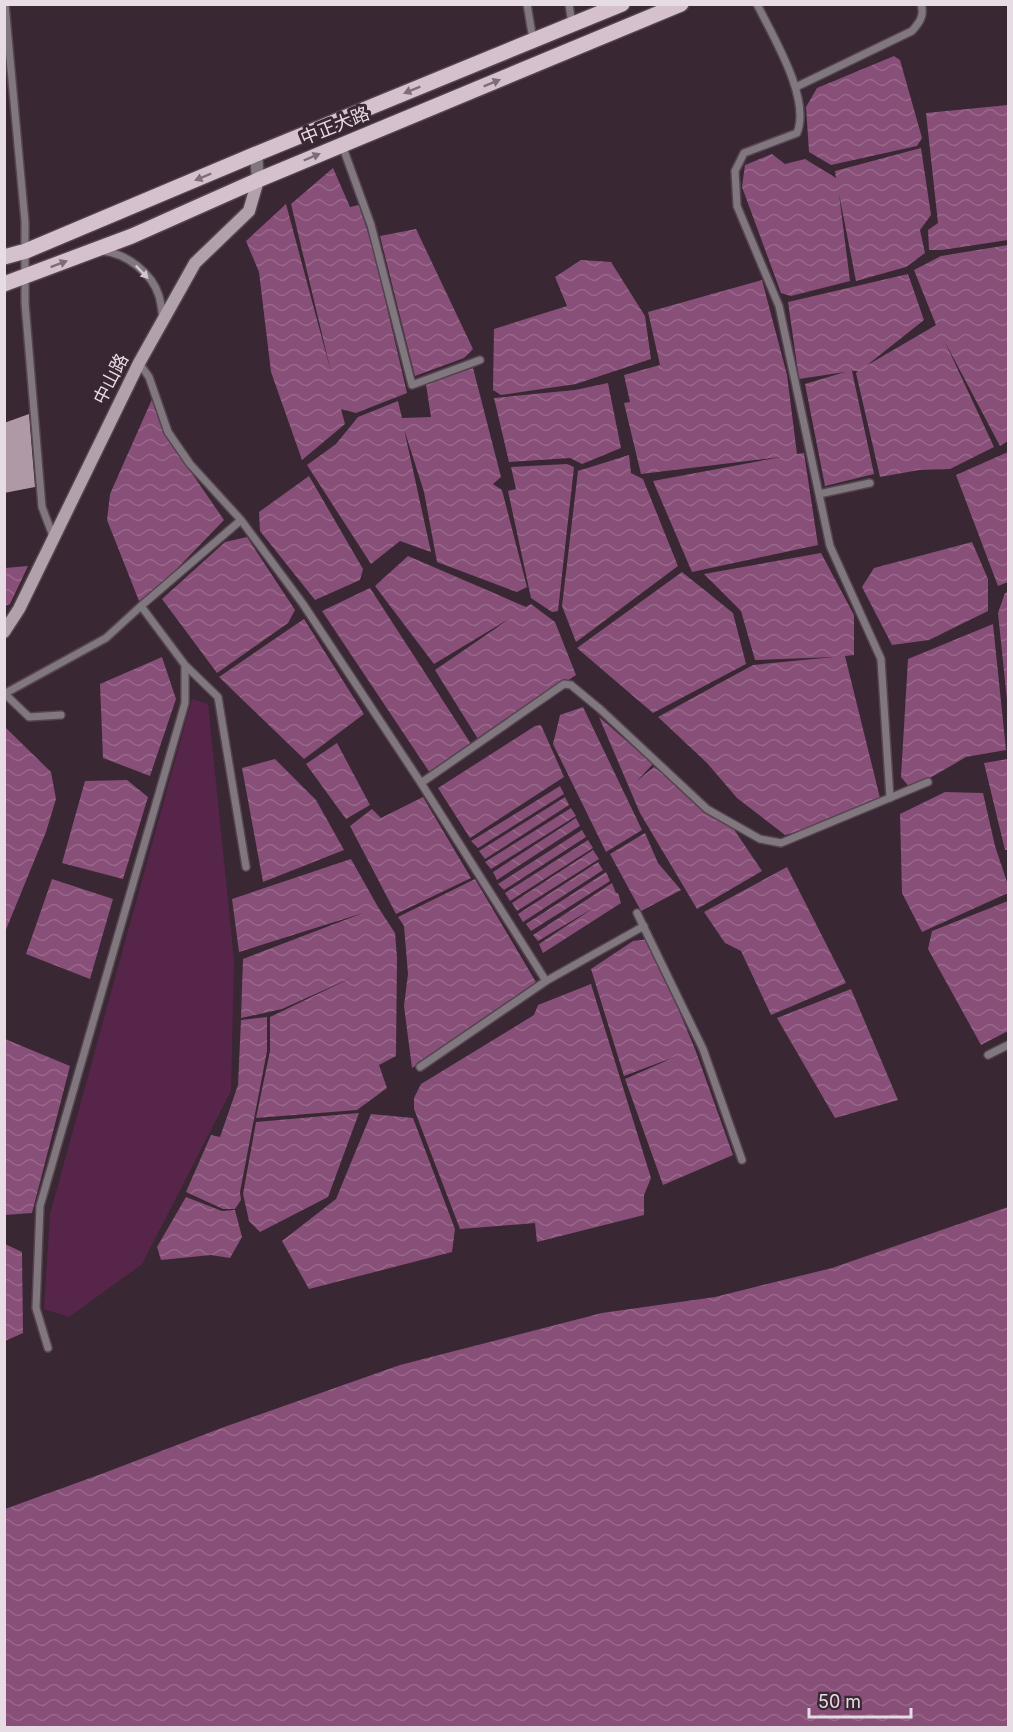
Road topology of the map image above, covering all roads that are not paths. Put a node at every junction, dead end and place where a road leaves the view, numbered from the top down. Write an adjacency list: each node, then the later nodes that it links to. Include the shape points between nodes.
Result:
1 (5, 4): 17 (lane)
2 (527, 4): 11 (lane)
3 (569, 4): 9 (lane)
4 (622, 4): 8 (main road, 中正大路)
5 (681, 4): 10 (main road, 中正大路)
6 (757, 4): 12 (lane)
7 (921, 4): 12 (lane, via 920,21 912,31)
8 (606, 11): 9 (main road, 中正大路); 10 (main road)
9 (572, 24): 11 (main road, 中正大路)
10 (614, 32): 13 (main road, 中正大路, one-way to 10)
11 (533, 40): 14 (main road, 中正大路, one-way to 14)
12 (796, 87): 25 (lane, via 801,123 797,133 744,153 735,171 737,206 779,306)
13 (342, 145): 15 (main road, 中正大路, one-way to 13); 22 (lane, via 371,225 412,385)
14 (256, 154): 15 (street, 中山路); 17 (main road, 中正大路, one-way to 17)
15 (258, 180): 16 (main road, 中正大路); 21 (street, 中山路, via 249,211 195,263)
16 (94, 250): 19 (main road, 中正大路, one-way to 16); 21 (lane, one-way to 21, via 122,256 139,268 159,296)
17 (26, 251): 18 (main road, 中正大路); 19 (lane)
18 (4, 257)
19 (25, 277): 20 (main road, 中正大路); 27 (lane, via 42,507)
20 (4, 284)
21 (163, 321): 23 (street, 中山路)
22 (480, 360)
23 (139, 363): 26 (lane, via 150,377 168,432 190,464); 27 (street, 中山路)
24 (870, 483): 25 (lane)
25 (819, 494): 35 (lane, via 830,546 880,659)
26 (241, 520): 28 (lane); 34 (lane, via 303,604)
27 (53, 536): 29 (street, 中山路)
28 (141, 606): 30 (lane); 31 (lane, via 106,638)
29 (4, 632)
30 (185, 665): 36 (lane, via 218,697); 44 (lane, via 185,703 40,1206 36,1308)
31 (5, 694): 32 (lane, via 29,717)
32 (61, 715)
33 (928, 782): 35 (lane)
34 (421, 783): 35 (lane, via 564,684 571,685 600,709 707,809 760,839 781,843); 39 (lane)
35 (890, 798)
36 (246, 867)
37 (637, 912): 38 (lane)
38 (644, 926): 39 (lane); 43 (lane, via 703,1049)
39 (546, 981): 42 (lane)
40 (1008, 1045): 41 (lane)
41 (988, 1055)
42 (420, 1067)
43 (742, 1160)
44 (48, 1348)

